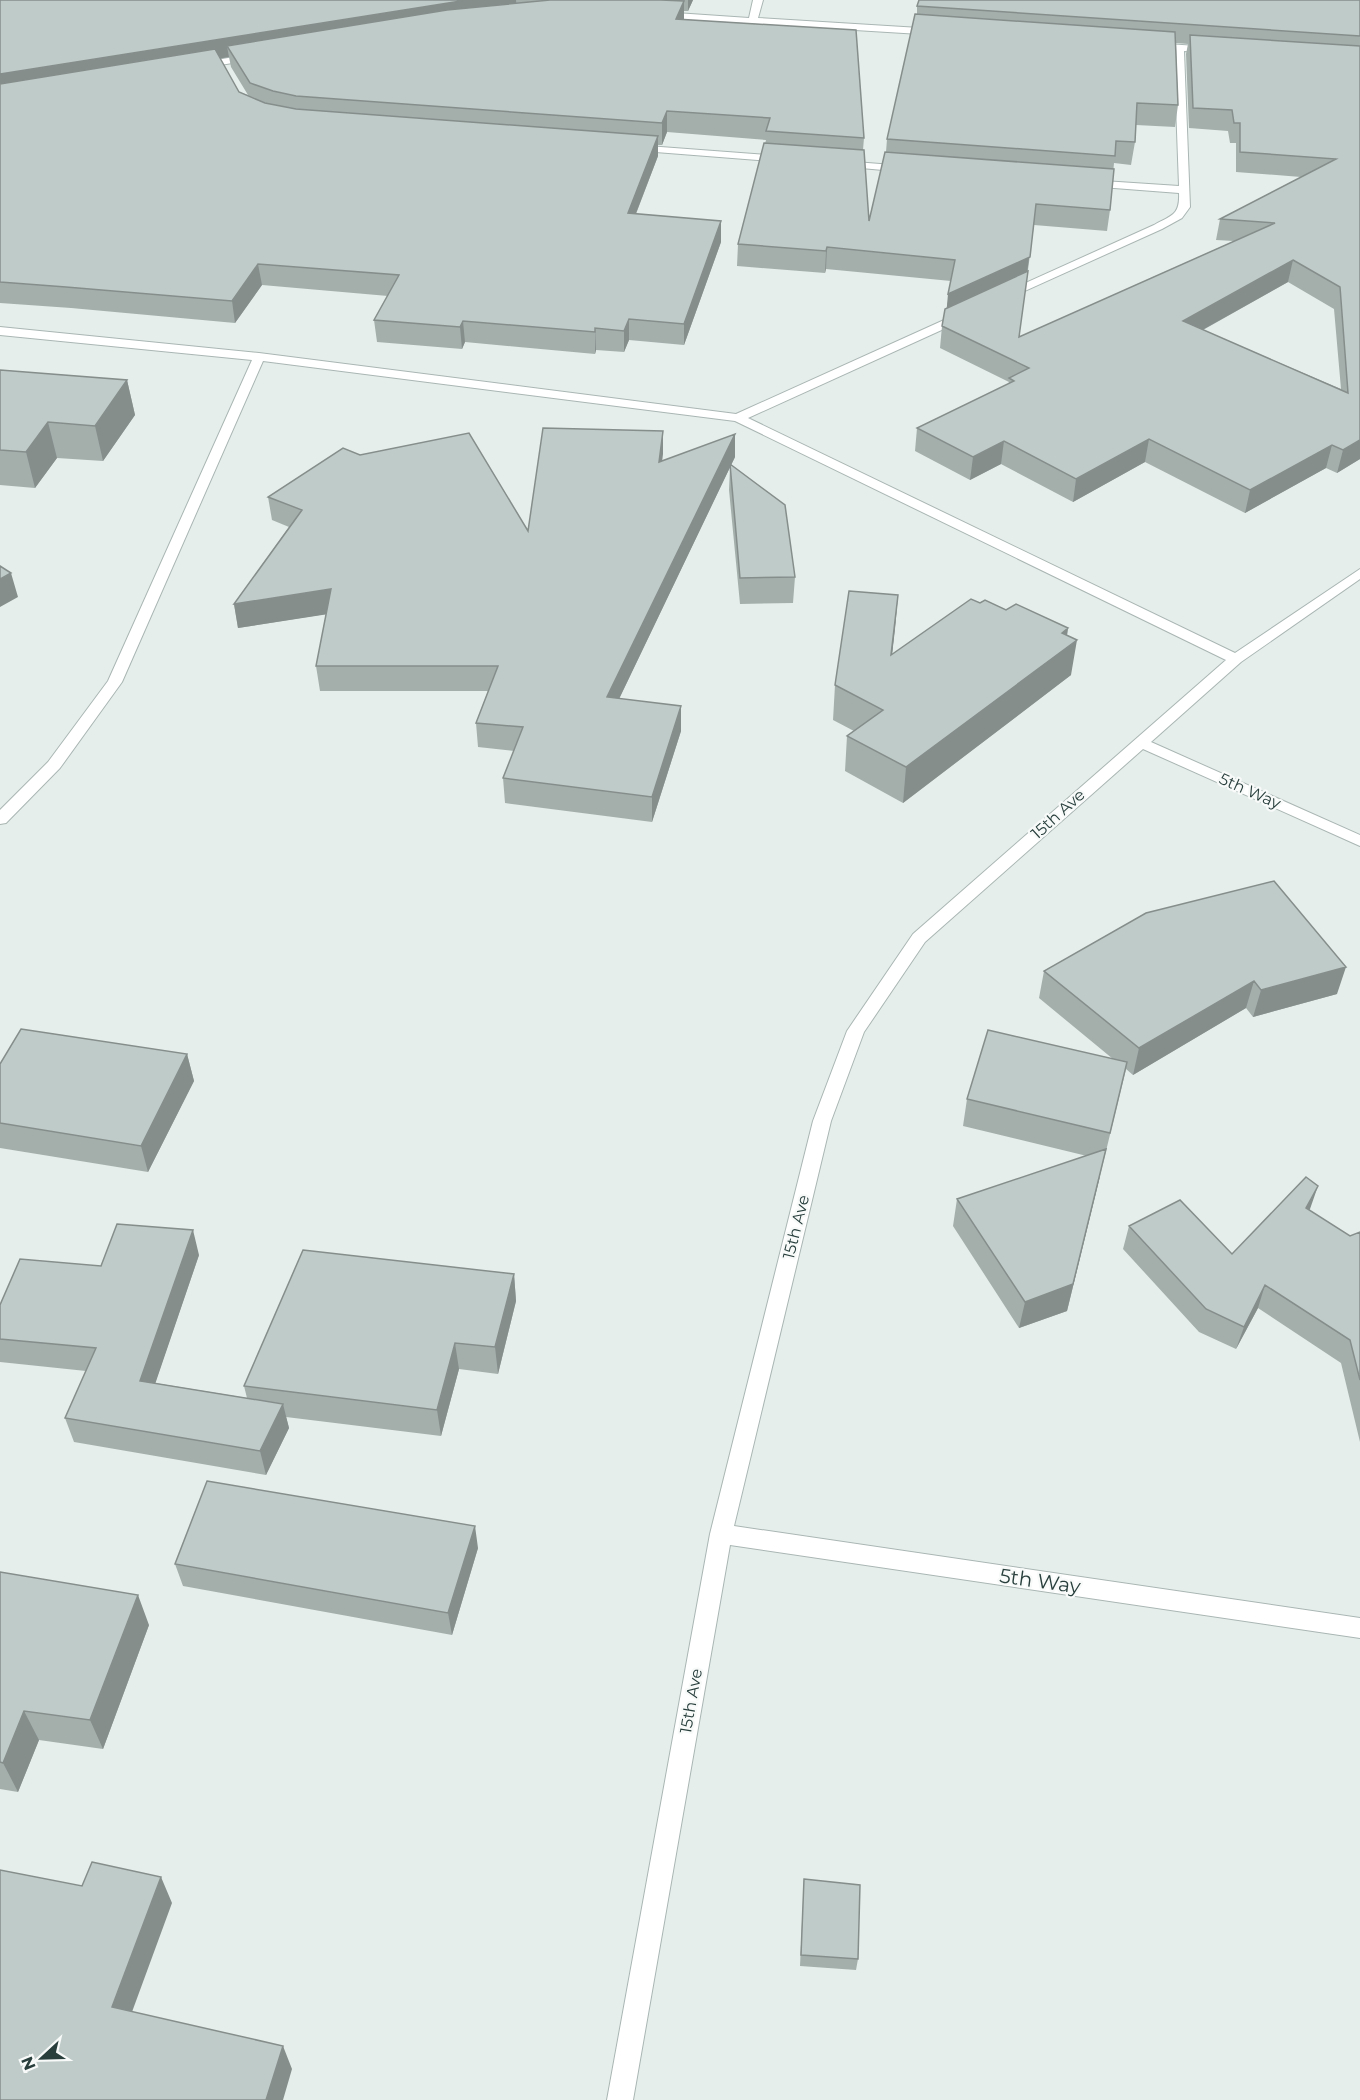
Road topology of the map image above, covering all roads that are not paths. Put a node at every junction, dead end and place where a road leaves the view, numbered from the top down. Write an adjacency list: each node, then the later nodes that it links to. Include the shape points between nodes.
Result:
1 (758, 0): 3 (street)
2 (650, 15): 3 (street)
3 (753, 19): 4 (street)
4 (942, 32)
5 (1144, 45): 6 (street)
6 (1179, 48): 7 (street); 15 (street)
7 (1224, 51)
8 (268, 55): 9 (street, via 224,67)
9 (186, 68)
10 (618, 147): 11 (street)
11 (795, 160)
12 (831, 163): 13 (street)
13 (913, 169)
14 (1079, 182): 15 (street)
15 (1185, 190): 16 (street, via 1185,207 1178,216)
16 (996, 300)
17 (975, 310): 20 (street)
18 (0, 331): 19 (street)
19 (259, 357): 20 (street); 24 (street, via 115,682 54,765)
20 (738, 418): 22 (street)
21 (1360, 573): 22 (street, 15th Ave)
22 (1236, 660): 23 (street, 15th Ave)
23 (1139, 742): 25 (street, 5th Way); 26 (street, 15th Ave, via 919,938 856,1031 822,1121)
24 (0, 819)
25 (1360, 841)
26 (721, 1534): 27 (street, 5th Way); 28 (street, 15th Ave)
27 (1360, 1628)
28 (620, 2100)

